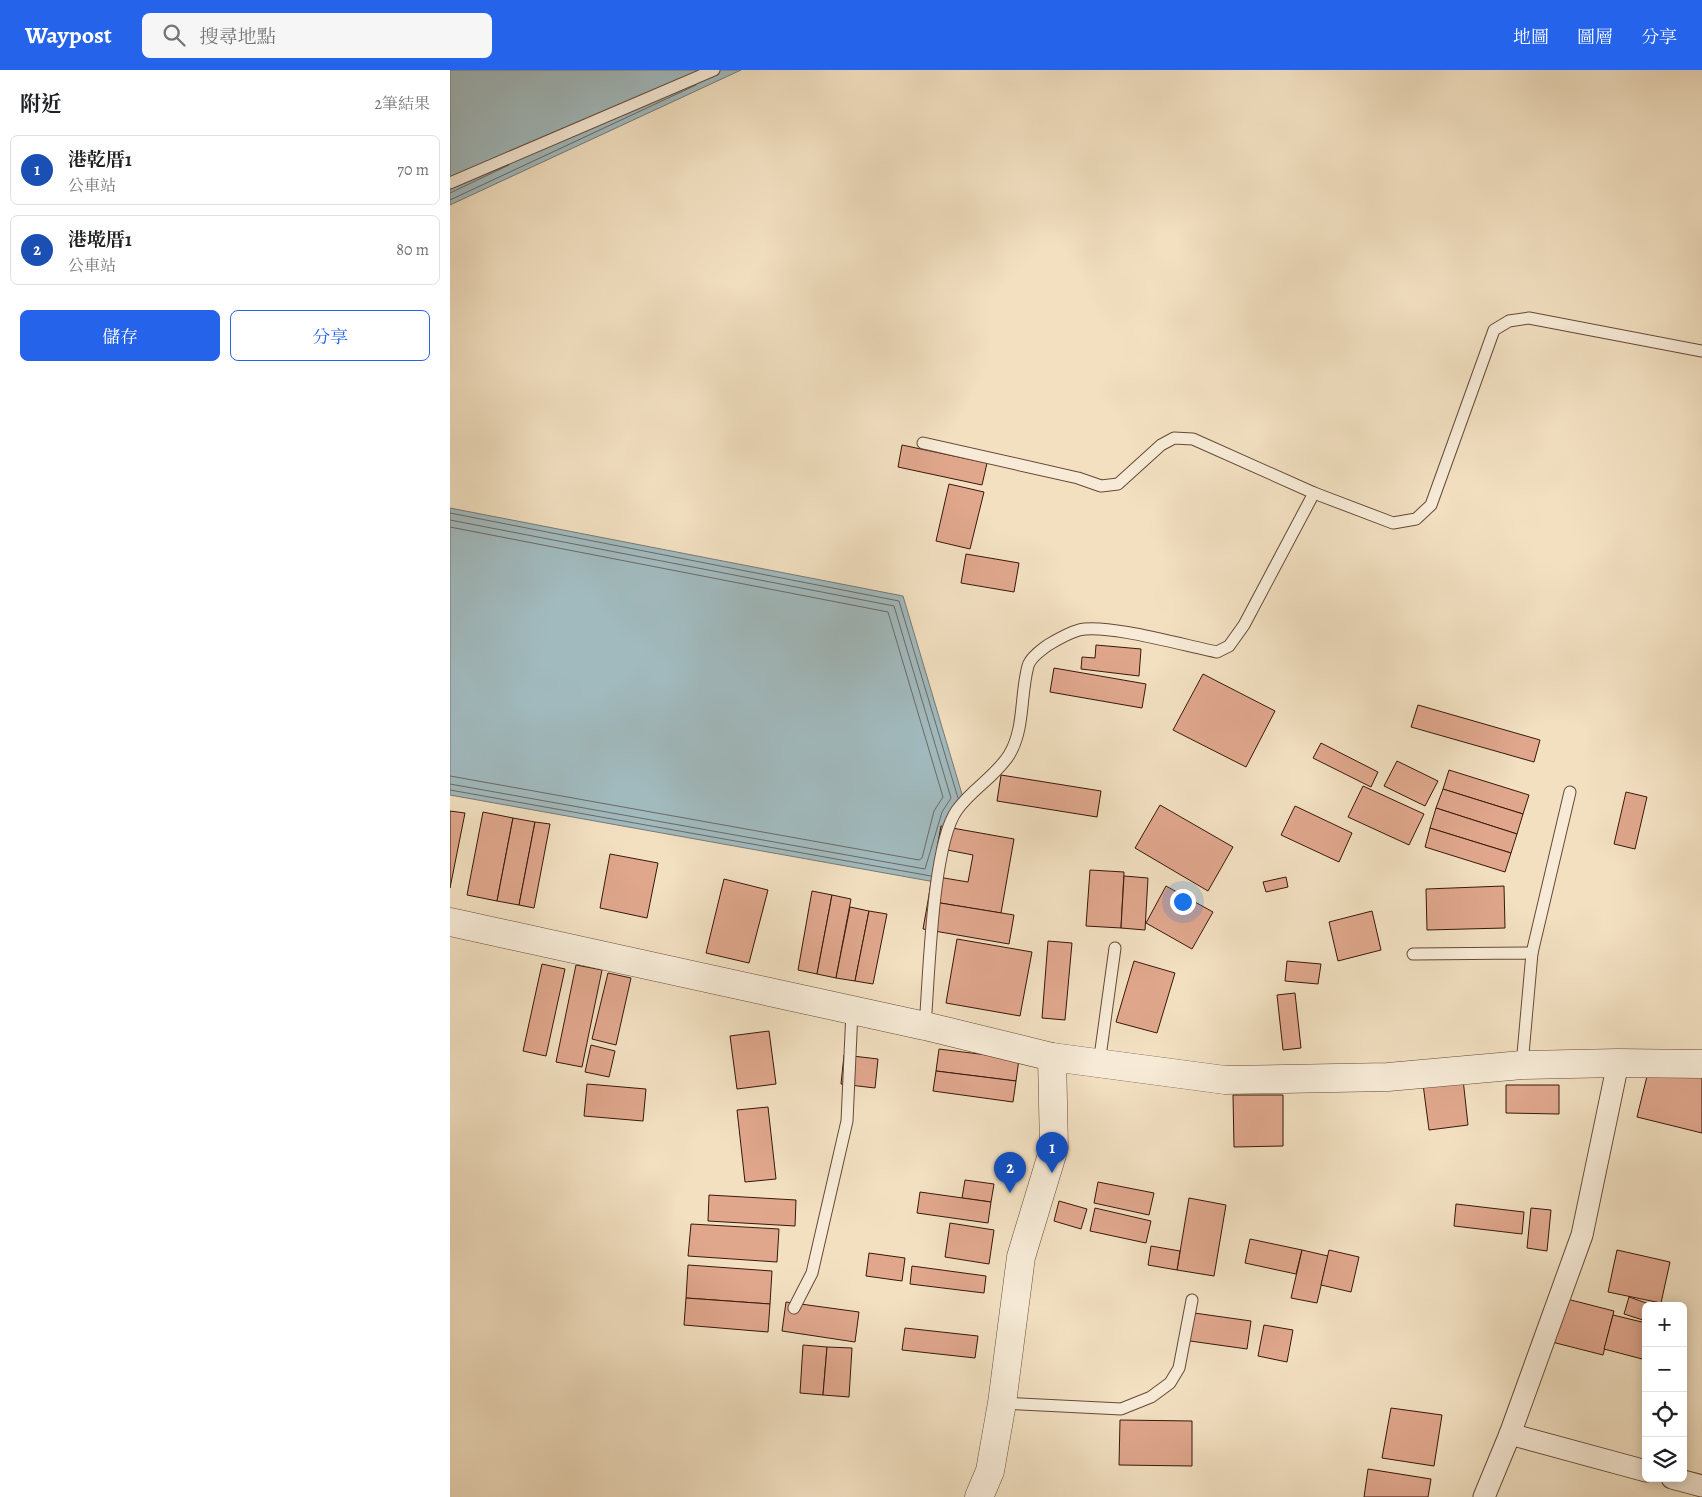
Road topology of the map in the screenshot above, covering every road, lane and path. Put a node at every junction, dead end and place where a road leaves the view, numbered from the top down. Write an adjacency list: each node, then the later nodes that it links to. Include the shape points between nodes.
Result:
1 (714, 70): 2 (lane)
2 (450, 182)
3 (1702, 351): 5 (lane, via 1529,318 1509,321 1494,330 1431,504 1416,519 1393,523)
4 (923, 443): 5 (lane, via 1101,486 1118,484 1161,445 1174,438 1193,439)
5 (1314, 493): 12 (lane, via 1244,625 1229,646 1216,652 1100,628 1079,630 1058,638 1028,664 1017,738 996,772 957,810 948,826 939,872)
6 (1570, 792): 9 (lane)
7 (450, 922): 11 (street)
8 (1115, 948): 15 (lane)
9 (1532, 953): 10 (lane); 17 (lane)
10 (1413, 954)
11 (852, 1011): 12 (street); 19 (lane, via 847,1121 812,1273)
12 (925, 1026): 13 (street)
13 (1052, 1057): 15 (street); 20 (street, via 1054,1148 1021,1257)
14 (1618, 1063): 16 (street); 17 (street); 21 (street, via 1582,1235)
15 (1099, 1064): 17 (street, via 1225,1080 1273,1081 1388,1077)
16 (1702, 1064)
17 (1522, 1065)
18 (1192, 1300): 20 (lane, via 1179,1368 1170,1383 1151,1397 1121,1409)
19 (794, 1308)
20 (1002, 1403): 25 (street, via 990,1471)
21 (1510, 1434): 22 (street); 26 (street)
22 (1642, 1470)
23 (1687, 1482): 24 (street)
24 (1702, 1486)
25 (979, 1497)
26 (1484, 1497)

